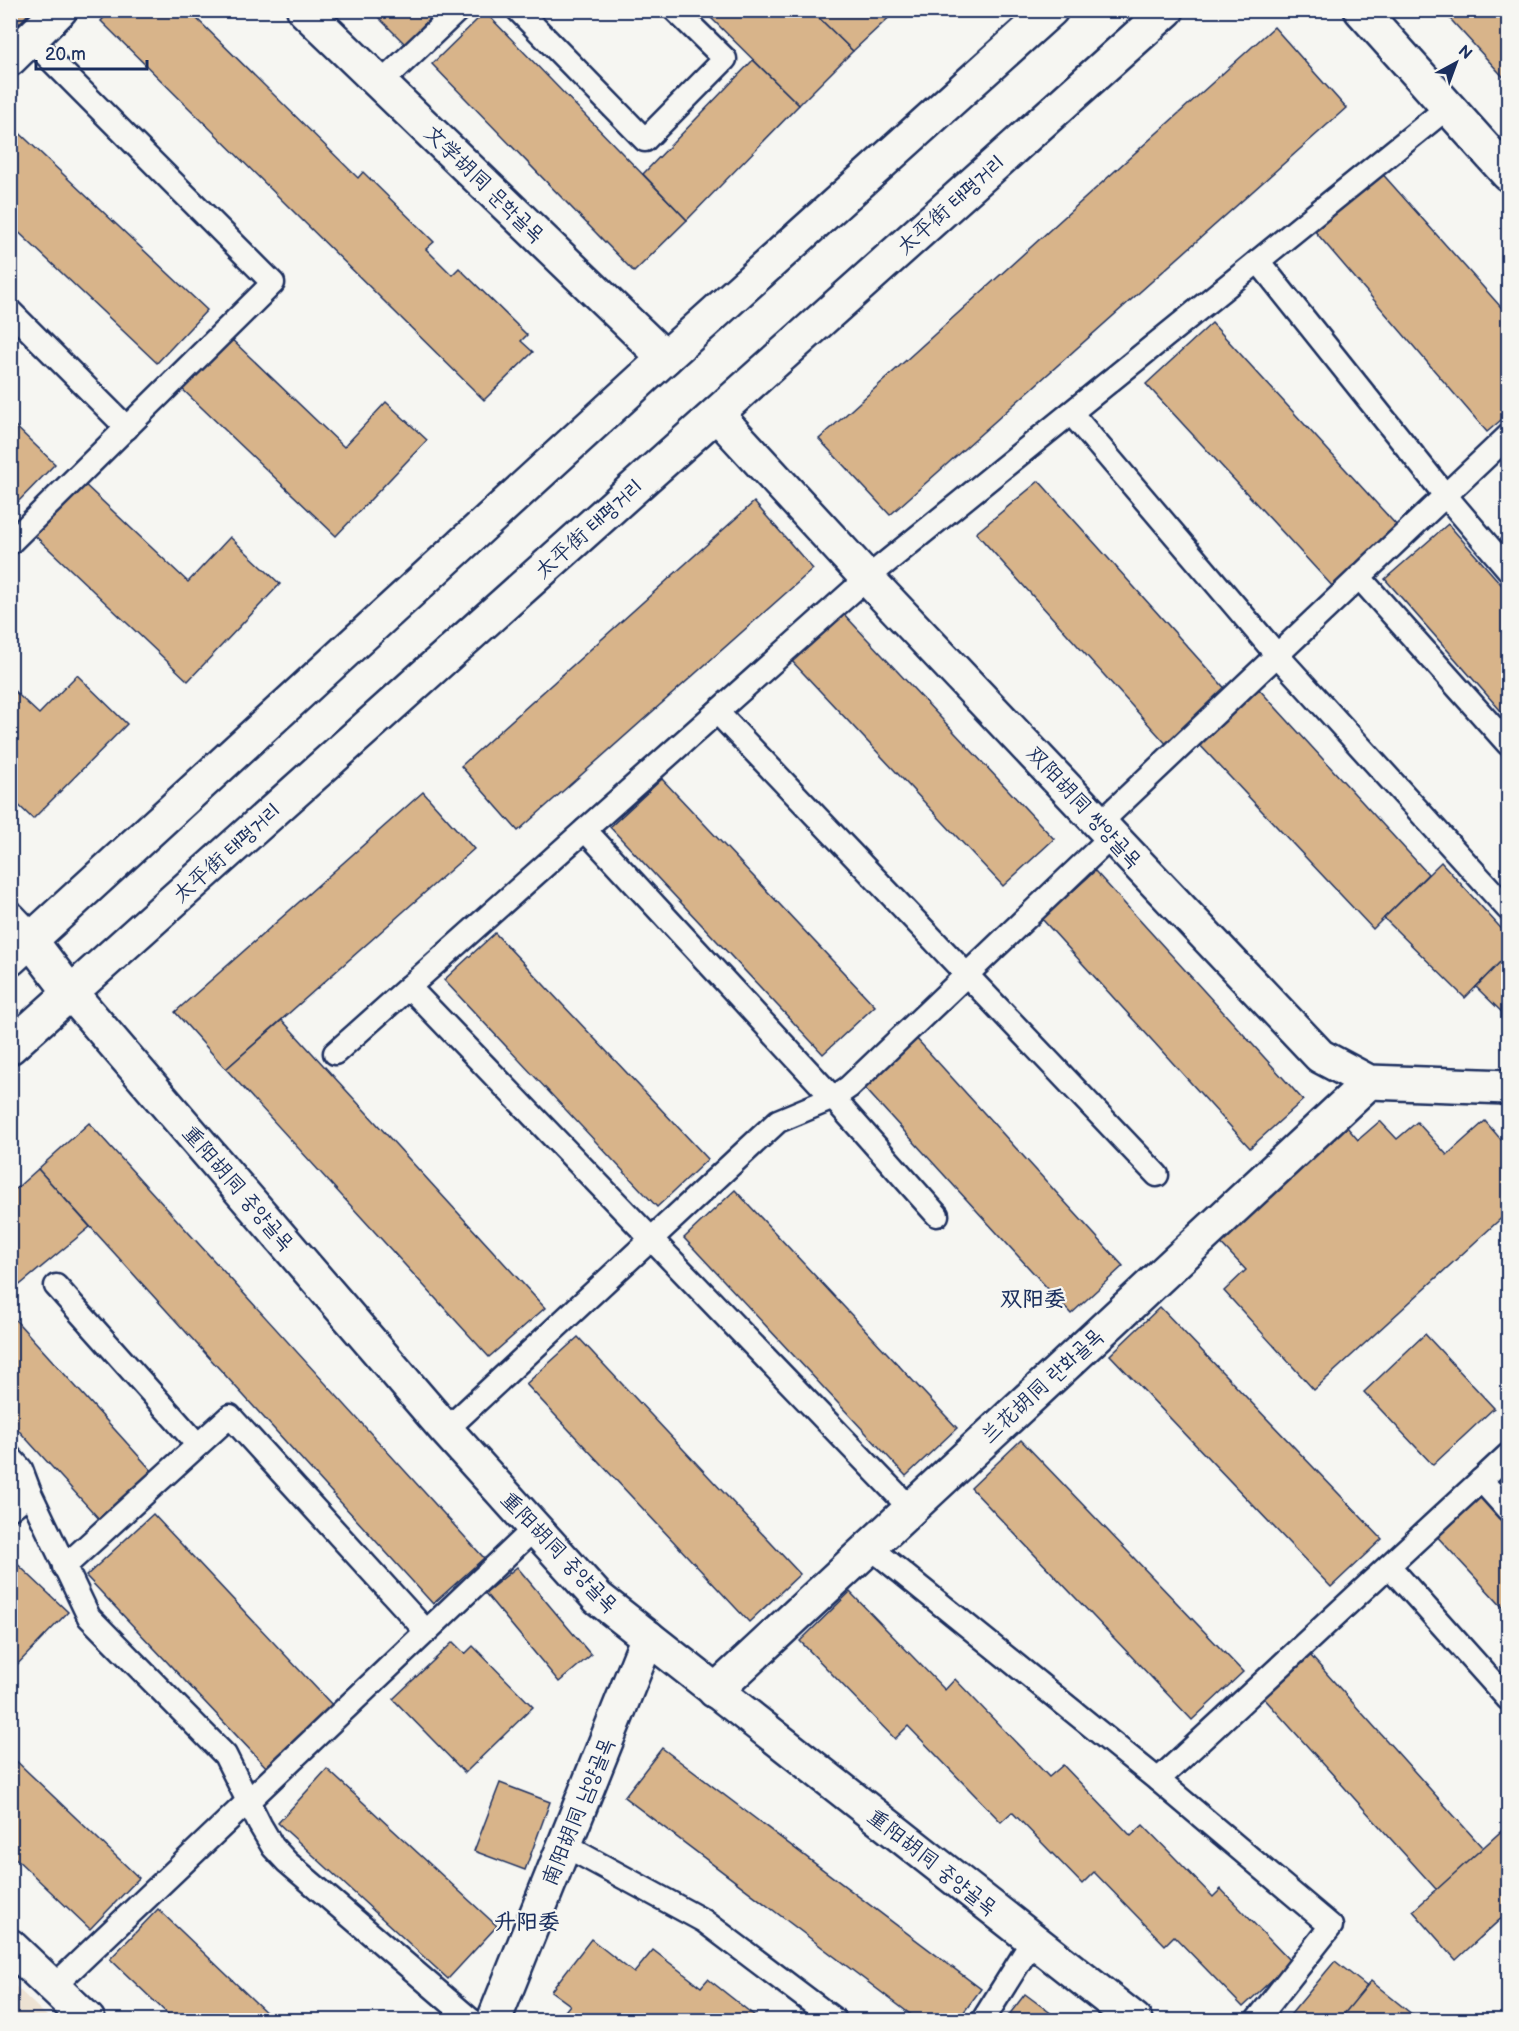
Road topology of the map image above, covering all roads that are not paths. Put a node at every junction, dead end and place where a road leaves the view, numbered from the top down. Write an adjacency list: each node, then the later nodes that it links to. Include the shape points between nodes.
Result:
1 (60, 10): 9 (street)
2 (304, 10): 10 (street, 文学胡同 문학골목)
3 (458, 10): 10 (lane)
4 (518, 10): 5 (lane, via 645,140 725,60)
5 (675, 10)
6 (1051, 10): 15 (street)
7 (1167, 10): 17 (street, 太平街 태평거리)
8 (1361, 10): 11 (street)
9 (21, 50): 18 (lane, via 273,283)
10 (380, 84): 15 (street, 文学胡同 문학골목)
11 (1448, 107): 12 (street); 13 (lane)
12 (1509, 174)
13 (1258, 261): 16 (lane); 20 (lane)
14 (10, 311): 18 (lane)
15 (665, 358): 31 (street)
16 (1071, 413): 24 (lane); 25 (lane)
17 (717, 415): 24 (street, 双阳胡同 쌍양골목); 34 (street, 太平街 태평거리)
18 (127, 428): 21 (lane)
19 (1508, 437): 20 (lane)
20 (1445, 495): 22 (lane); 23 (lane)
21 (10, 543)
22 (1509, 569)
23 (1359, 577): 25 (lane); 27 (lane)
24 (867, 578): 26 (lane); 29 (street, 双阳胡同 쌍양골목)
25 (1277, 655): 29 (lane); 30 (lane)
26 (717, 712): 28 (lane); 32 (lane)
27 (1509, 744)
28 (585, 830): 33 (lane); 39 (lane)
29 (1106, 830): 32 (lane); 37 (street, 双阳胡同 쌍양골목, via 1320,1056)
30 (1509, 909)
31 (17, 940): 34 (street, 重阳胡同 중양골목)
32 (967, 975): 39 (lane); 40 (lane)
33 (410, 987): 36 (lane); 42 (lane)
34 (70, 992): 35 (street, 太平街 태평거리); 44 (street, 重阳胡同 중양골목)
35 (10, 1047)
36 (334, 1053)
37 (1369, 1082): 38 (street, 双阳胡同 쌍양골목); 51 (street, 兰花胡同 란화골목)
38 (1509, 1087)
39 (833, 1098): 41 (lane); 42 (lane, via 778,1121)
40 (1157, 1175)
41 (937, 1215)
42 (651, 1240): 44 (lane); 51 (lane)
43 (56, 1286): 45 (lane)
44 (446, 1430): 53 (street, 重阳胡同 중양골목)
45 (198, 1445): 56 (lane); 57 (lane, via 230,1416)
46 (1509, 1455): 48 (lane)
47 (10, 1457): 49 (lane, via 21,1469)
48 (1481, 1480): 52 (lane); 55 (lane)
49 (30, 1493): 50 (lane); 56 (lane)
50 (10, 1509)
51 (911, 1509): 54 (street, 兰花胡同 란화골목)
52 (1509, 1510)
53 (535, 1528): 57 (lane); 58 (street, 重阳胡同 중양골목, via 598,1598)
54 (870, 1547): 59 (street, 兰花胡同 란화골목); 61 (lane)
55 (1389, 1566): 60 (lane); 61 (lane)
56 (64, 1567): 62 (lane, via 89,1617 225,1755)
57 (426, 1631): 62 (lane)
58 (648, 1637): 59 (street, 重阳胡同 중양골목); 63 (street, 南阳胡同 남양골목)
59 (715, 1691): 64 (street, 重阳胡同 중양골목)
60 (1509, 1699)
61 (1158, 1780): 73 (lane, via 1331,1926)
62 (247, 1800): 66 (lane); 68 (lane, via 273,1847 288,1862)
63 (564, 1845): 69 (street, 南阳胡同 남양골목); 70 (lane, via 704,1921)
64 (1033, 1940): 71 (lane); 72 (street, 重阳胡同 중양골목)
65 (10, 1946): 66 (street)
66 (54, 1987): 67 (street)
67 (88, 2020)
68 (471, 2020)
69 (494, 2020)
70 (836, 2020)
71 (983, 2020)
72 (1135, 2020)
73 (1257, 2020)

